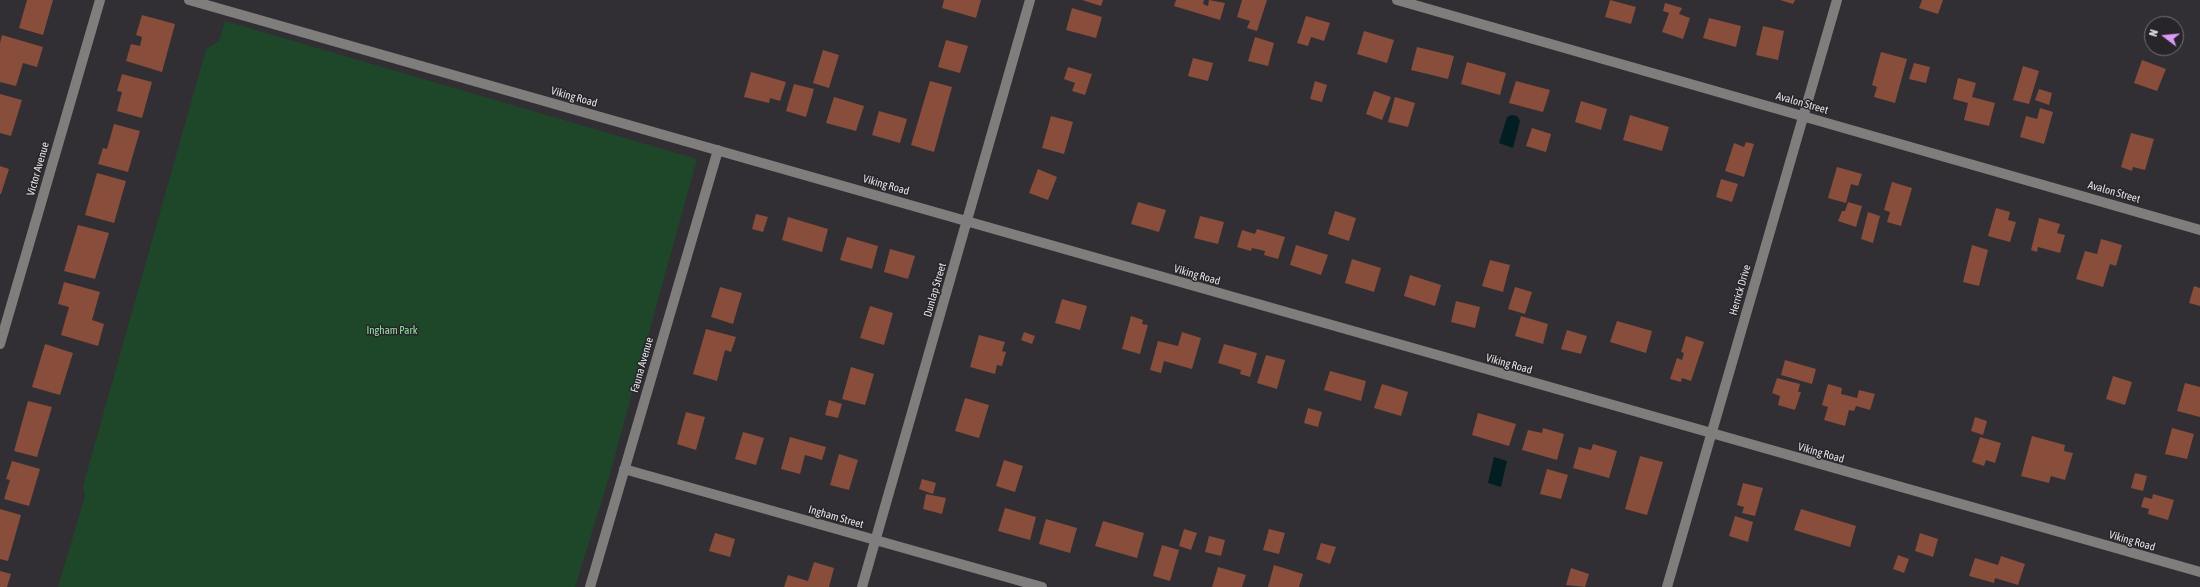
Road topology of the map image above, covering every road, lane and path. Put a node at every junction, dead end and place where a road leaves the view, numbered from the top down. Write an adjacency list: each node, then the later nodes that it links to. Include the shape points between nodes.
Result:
1 (100, 0): 10 (street, Victor Avenue)
2 (189, 0): 7 (street, Viking Road)
3 (1030, 0): 8 (street, Dunlap Street)
4 (1397, 0): 6 (street, Avalon Street)
5 (1837, 0): 6 (street, Herrick Drive)
6 (1803, 116): 9 (street, Avalon Street); 11 (street, Herrick Drive)
7 (718, 150): 8 (street, Viking Road); 12 (street, Fauna Avenue)
8 (968, 221): 11 (street, Viking Road); 13 (street, Dunlap Street)
9 (2200, 230)
10 (0, 344)
11 (1712, 434): 14 (street, Viking Road); 18 (street, Herrick Drive)
12 (624, 469): 13 (street, Ingham Street); 15 (street, Fauna Avenue)
13 (875, 540): 16 (street, Dunlap Street); 17 (street, Ingham Street)
14 (2200, 572)
15 (590, 587)
16 (862, 587)
17 (1042, 587)
18 (1667, 587)

